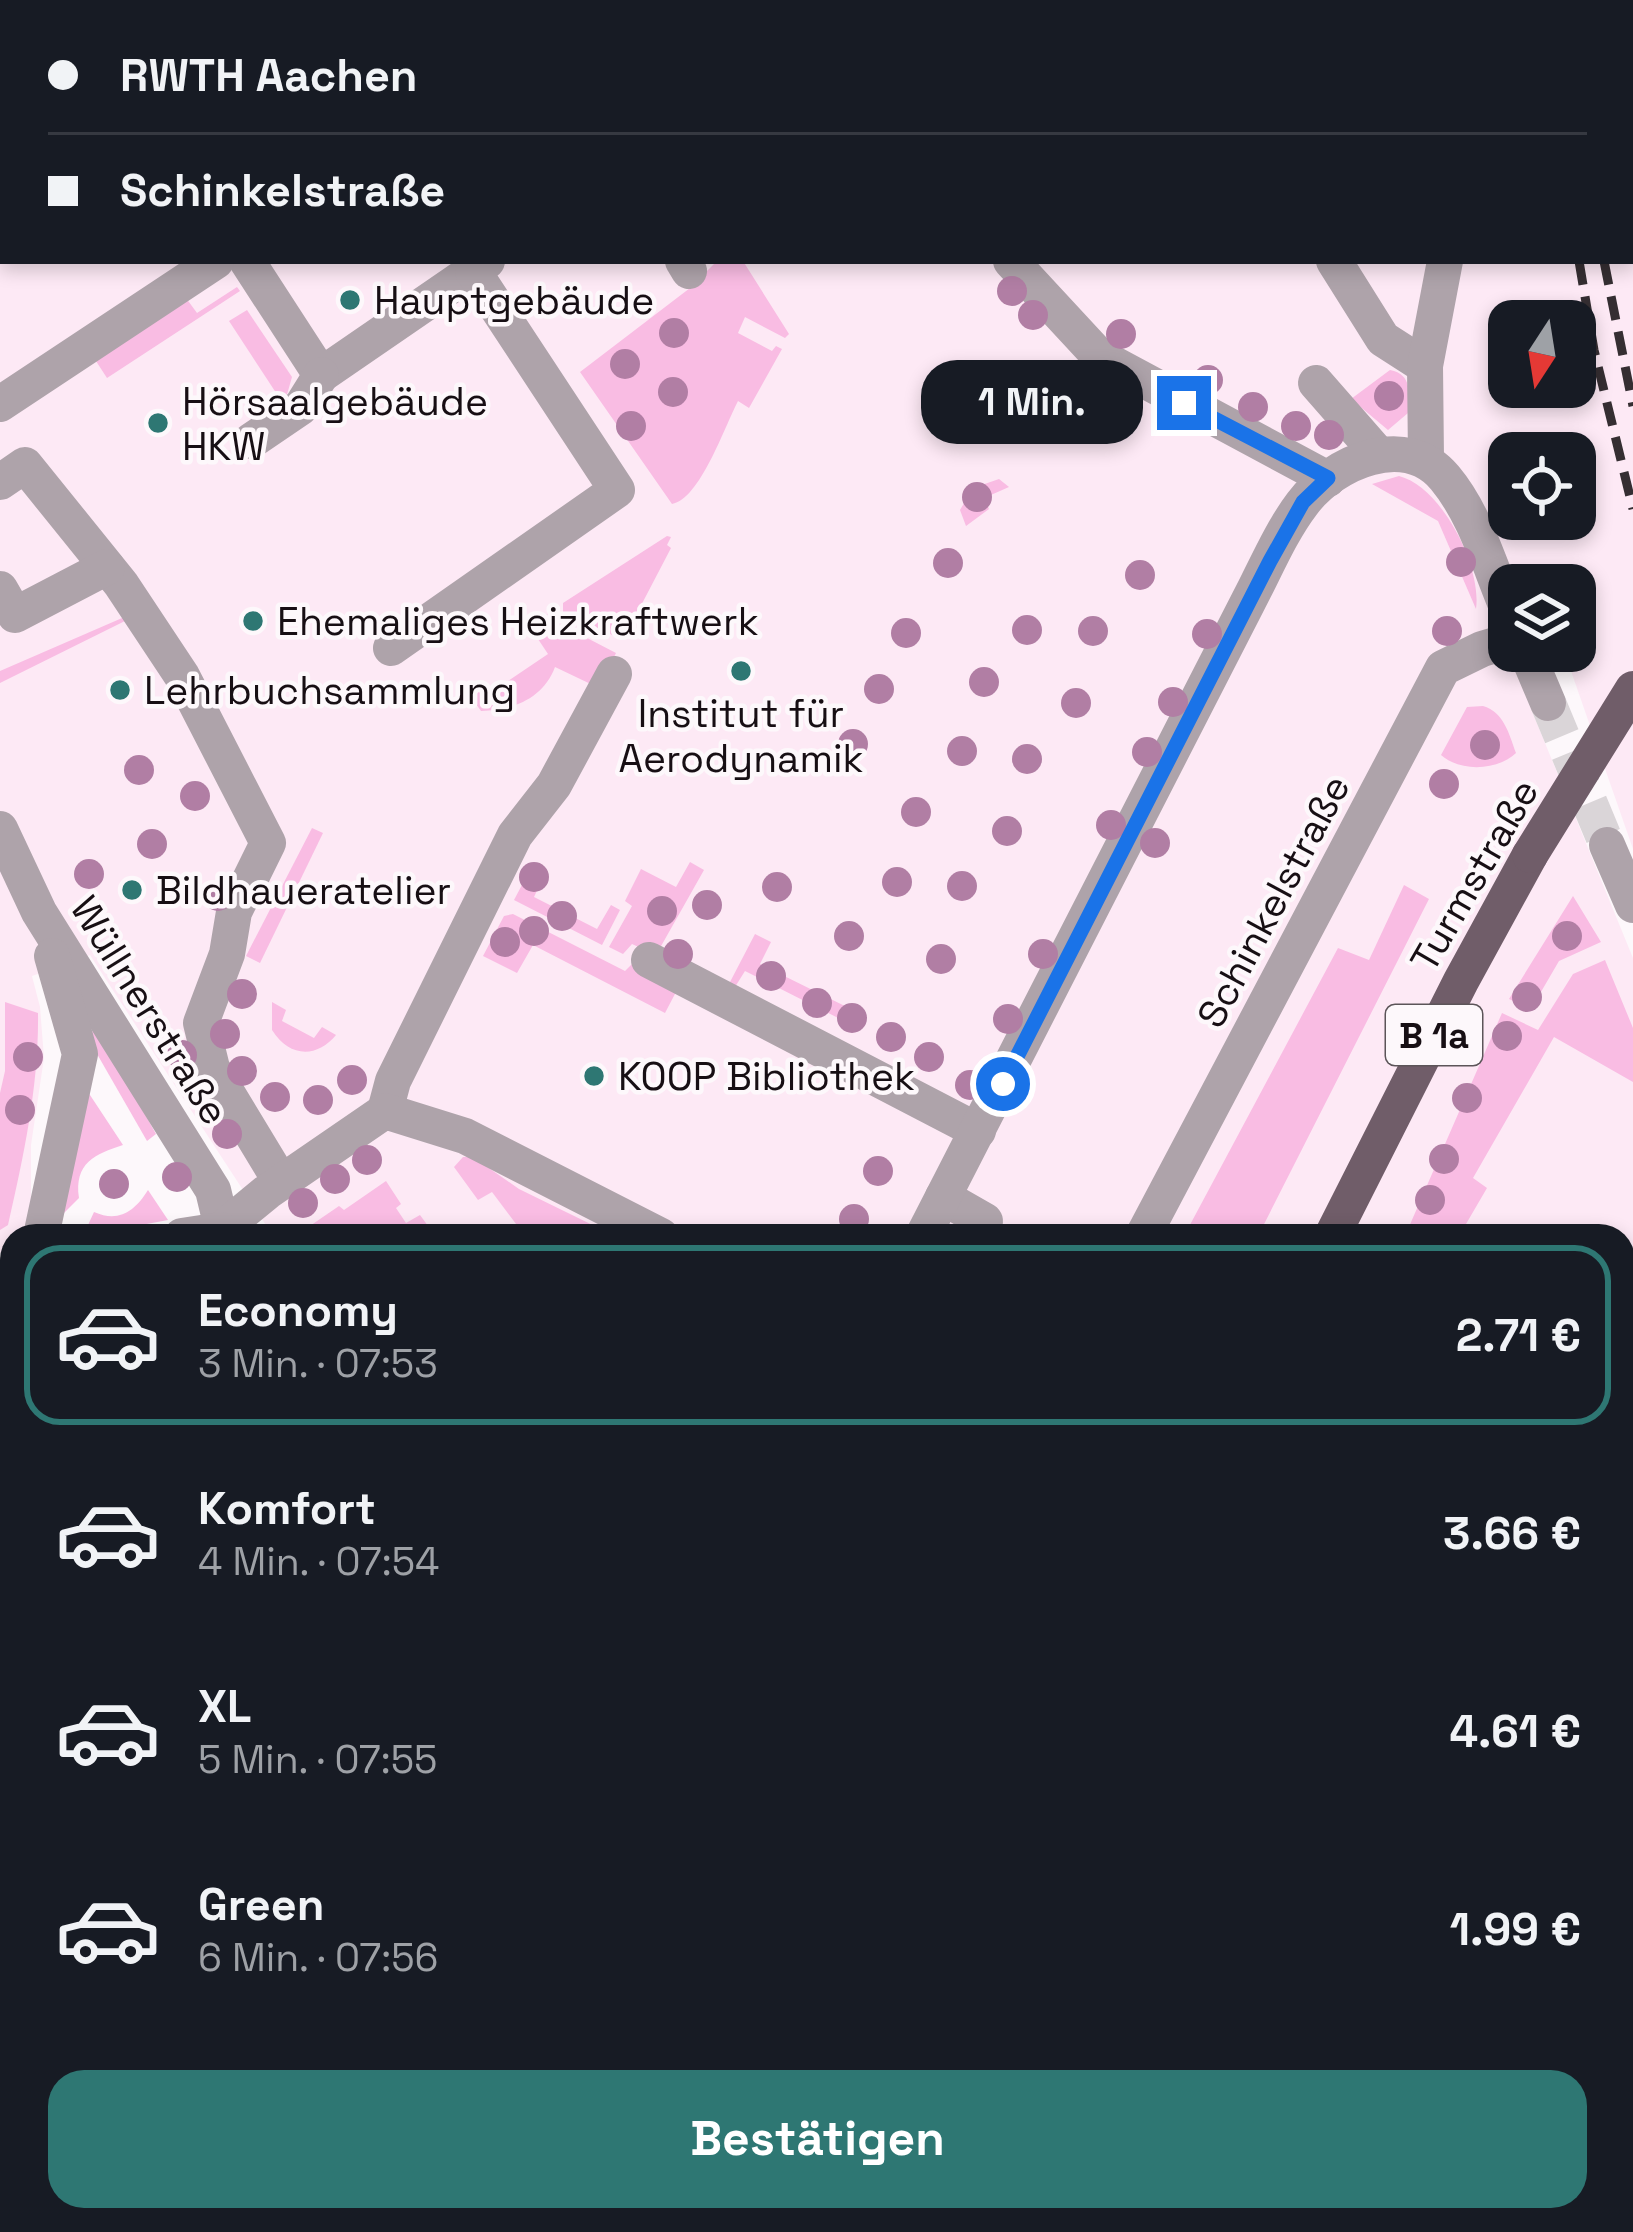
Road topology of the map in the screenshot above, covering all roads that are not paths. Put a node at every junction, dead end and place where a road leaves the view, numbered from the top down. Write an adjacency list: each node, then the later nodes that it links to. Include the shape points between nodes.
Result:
1 (211, 264): 10 (street)
2 (249, 264): 8 (street)
3 (1014, 264): 14 (street, via 1099,356)
4 (1336, 264): 7 (street, via 1384,339)
5 (480, 266): 8 (street); 19 (street, via 617,490)
6 (1436, 271): 7 (street)
7 (1425, 366): 13 (street)
8 (321, 375): 11 (street, via 301,407)
9 (1316, 383): 12 (street)
10 (0, 404)
11 (251, 441)
12 (1379, 455): 13 (street); 14 (street)
13 (1426, 459): 16 (street, via 1464,506)
14 (1328, 478): 31 (street, via 1303,502 1258,581)
15 (0, 482): 17 (street, via 25,465)
16 (1489, 564)
17 (107, 566): 18 (street, via 15,615); 32 (street, via 182,676 268,843 234,912 230,969 203,1010 203,1036 212,1068)
18 (0, 590)
19 (391, 647)
20 (1488, 647): 40 (street, Schinkelstraße, via 1443,668)
21 (1535, 672): 24 (street)
22 (614, 674): 30 (street, via 554,785 505,854 418,1027)
23 (1633, 689): 41 (main road, Turmstraße / B 1a, bridge, via 1461,981)
24 (1548, 703)
25 (0, 829): 28 (street, Wüllnerstraße)
26 (1607, 845): 27 (street)
27 (1633, 905)
28 (40, 912): 34 (street, via 80,1054); 35 (street, Wüllnerstraße, via 213,1190)
29 (649, 960): 31 (street)
30 (386, 1111): 32 (street); 37 (street, via 465,1136)
31 (978, 1131): 33 (street)
32 (281, 1182): 36 (street)
33 (943, 1197): 38 (street); 39 (street)
34 (44, 1224)
35 (220, 1224)
36 (232, 1224)
37 (637, 1224)
38 (928, 1224)
39 (983, 1224)
40 (1149, 1224)
41 (1338, 1224)

